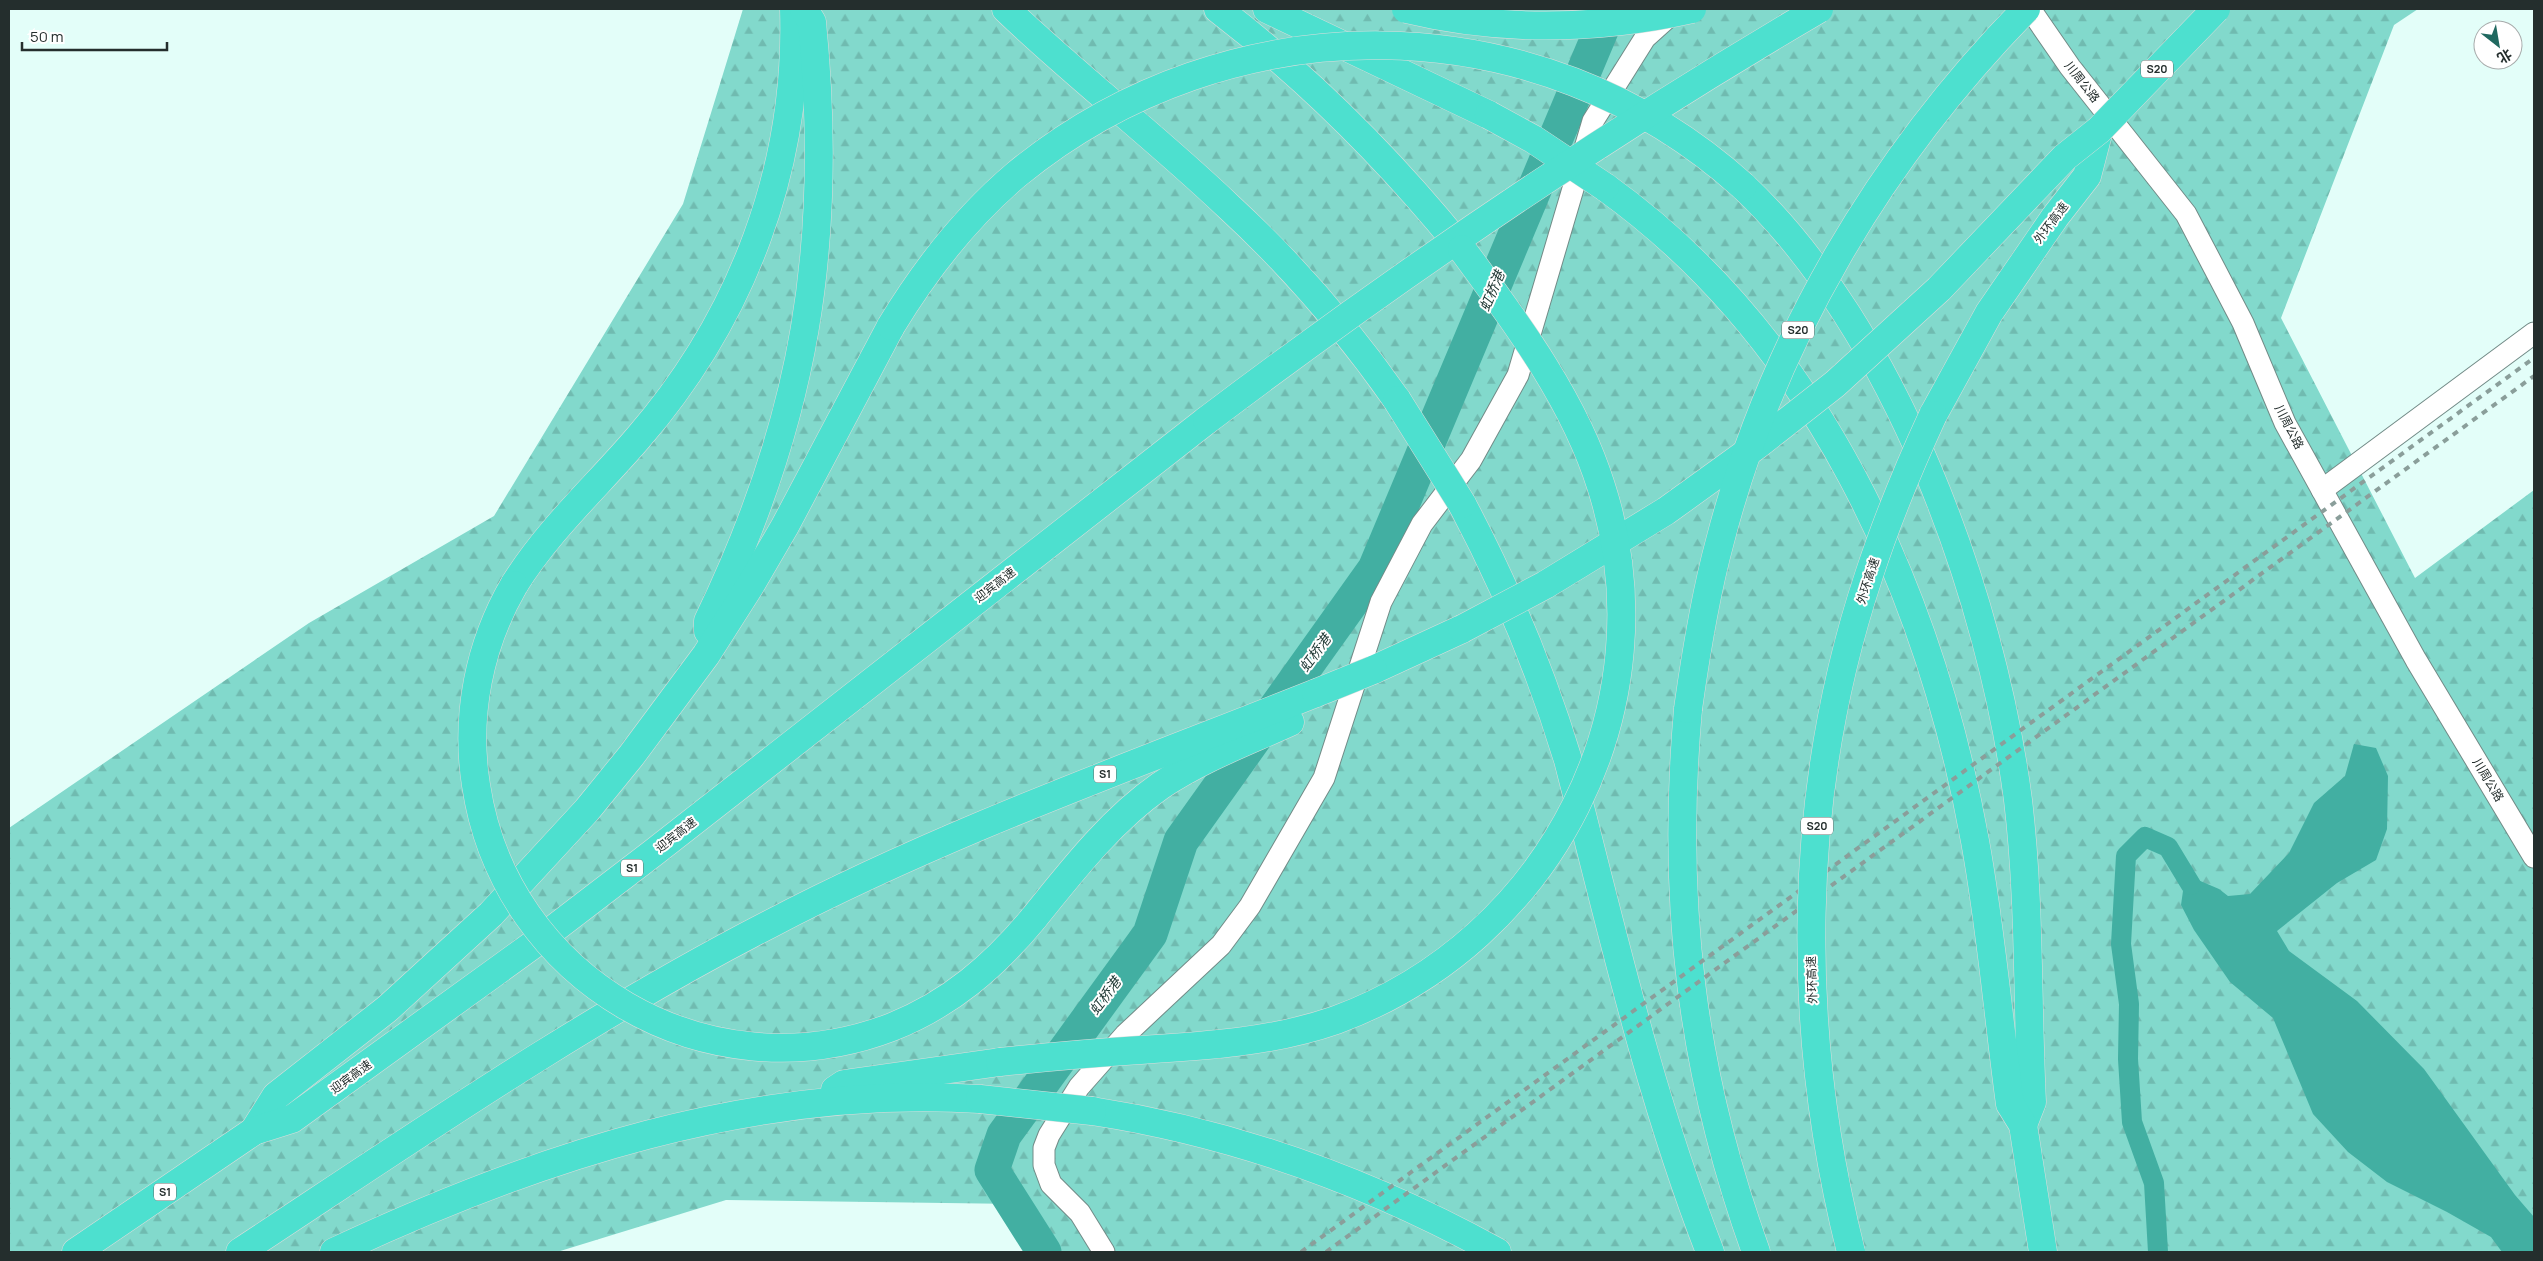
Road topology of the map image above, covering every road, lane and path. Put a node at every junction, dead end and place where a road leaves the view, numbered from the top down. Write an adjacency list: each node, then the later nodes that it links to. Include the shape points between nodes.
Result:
1 (794, 9): 17 (highway, bridge, via 793,72 783,151 762,228 731,302 691,371 668,403 545,541 514,585 494,624 485,652 478,682 472,741 474,771 485,829 508,884 523,910 561,956 607,994 659,1023 716,1041 745,1045 805,1047 835,1043 892,1026 946,1000 993,963 1070,873 1142,800 1198,764 1295,720)
2 (804, 9): 16 (highway, via 812,22 820,133 818,228 812,287 781,440 747,538 708,621)
3 (1006, 9): 27 (highway, bridge, via 1215,193 1268,244 1341,326 1397,400 1462,504 1513,606 1552,708 1571,769 1655,1094)
4 (1218, 9): 19 (highway, bridge, via 1286,64 1408,185 1462,249 1519,329 1575,424 1601,485 1617,552 1622,622 1615,691 1597,758 1568,822 1530,880 1482,931 1427,974 1366,1008 1300,1031 1249,1040 1000,1062 844,1084)
5 (1267, 9): 20 (highway, bridge, via 1489,114 1606,187 1692,260 1760,334 1818,415 1844,458 1874,521 1910,605 1930,663 1963,781 1985,903 2010,1104)
6 (1406, 9): 8 (highway, bridge, via 1494,24 1563,26 1632,21)
7 (1677, 9): 25 (street, via 1645,38 1593,121 1518,375 1470,460 1422,524 1381,602 1324,778 1244,914 1221,944 1125,1035 1079,1087 1044,1148 1044,1165 1051,1184 1080,1212)
8 (1692, 9)
9 (1819, 9): 21 (highway, 迎宾高速 / S1, bridge, via 1529,191 1344,319 1206,420 510,962 292,1119)
10 (2026, 9): 28 (highway, S20, bridge, via 1949,93 1882,184 1851,231 1798,330 1754,433 1720,540 1696,650 1688,709 1681,817 1684,929 1709,1095)
11 (2030, 9): 15 (street, 川周公路, via 2070,67 2186,214 2243,323 2285,423)
12 (2216, 9): 13 (highway, S20, bridge)
13 (2098, 130): 17 (highway, S1, bridge, via 2065,157 1939,289 1888,337 1821,395 1723,471 1636,530 1545,585 1373,670); 29 (highway, 外环高速 / S20, bridge, via 2087,176 2049,224 1989,313 1933,415 1909,468 1872,567 1838,689 1818,813 1811,977 1821,1102 1828,1150)
14 (2534, 333): 15 (street)
15 (2322, 490): 18 (street, 川周公路, via 2416,660)
16 (706, 655): 20 (highway, bridge, via 785,526 891,326 932,265 958,232 1017,174 1058,142 1115,108 1185,76 1295,48 1333,44 1409,44 1447,48 1524,64 1570,79 1634,108 1700,151 1743,186 1787,231 1812,262 1855,329 1914,441 1971,590 2002,710 2018,799 2023,853 2032,1102); 21 (highway, via 631,756 540,863 491,914 400,998 276,1096)
17 (1316, 693): 23 (highway, S1, via 1028,805 897,862 770,924 610,1012 524,1065)
18 (2534, 857)
19 (817, 1102): 24 (highway, via 708,1120 591,1152 439,1206); 26 (highway, bridge, via 902,1097 980,1099 1092,1110 1181,1127 1289,1158 1401,1202)
20 (2023, 1125): 30 (highway)
21 (254, 1131): 22 (highway, 迎宾高速 / S1)
22 (76, 1252)
23 (240, 1252)
24 (334, 1252)
25 (1104, 1252)
26 (1497, 1252)
27 (1710, 1252)
28 (1756, 1252)
29 (1851, 1252)
30 (2043, 1252)

